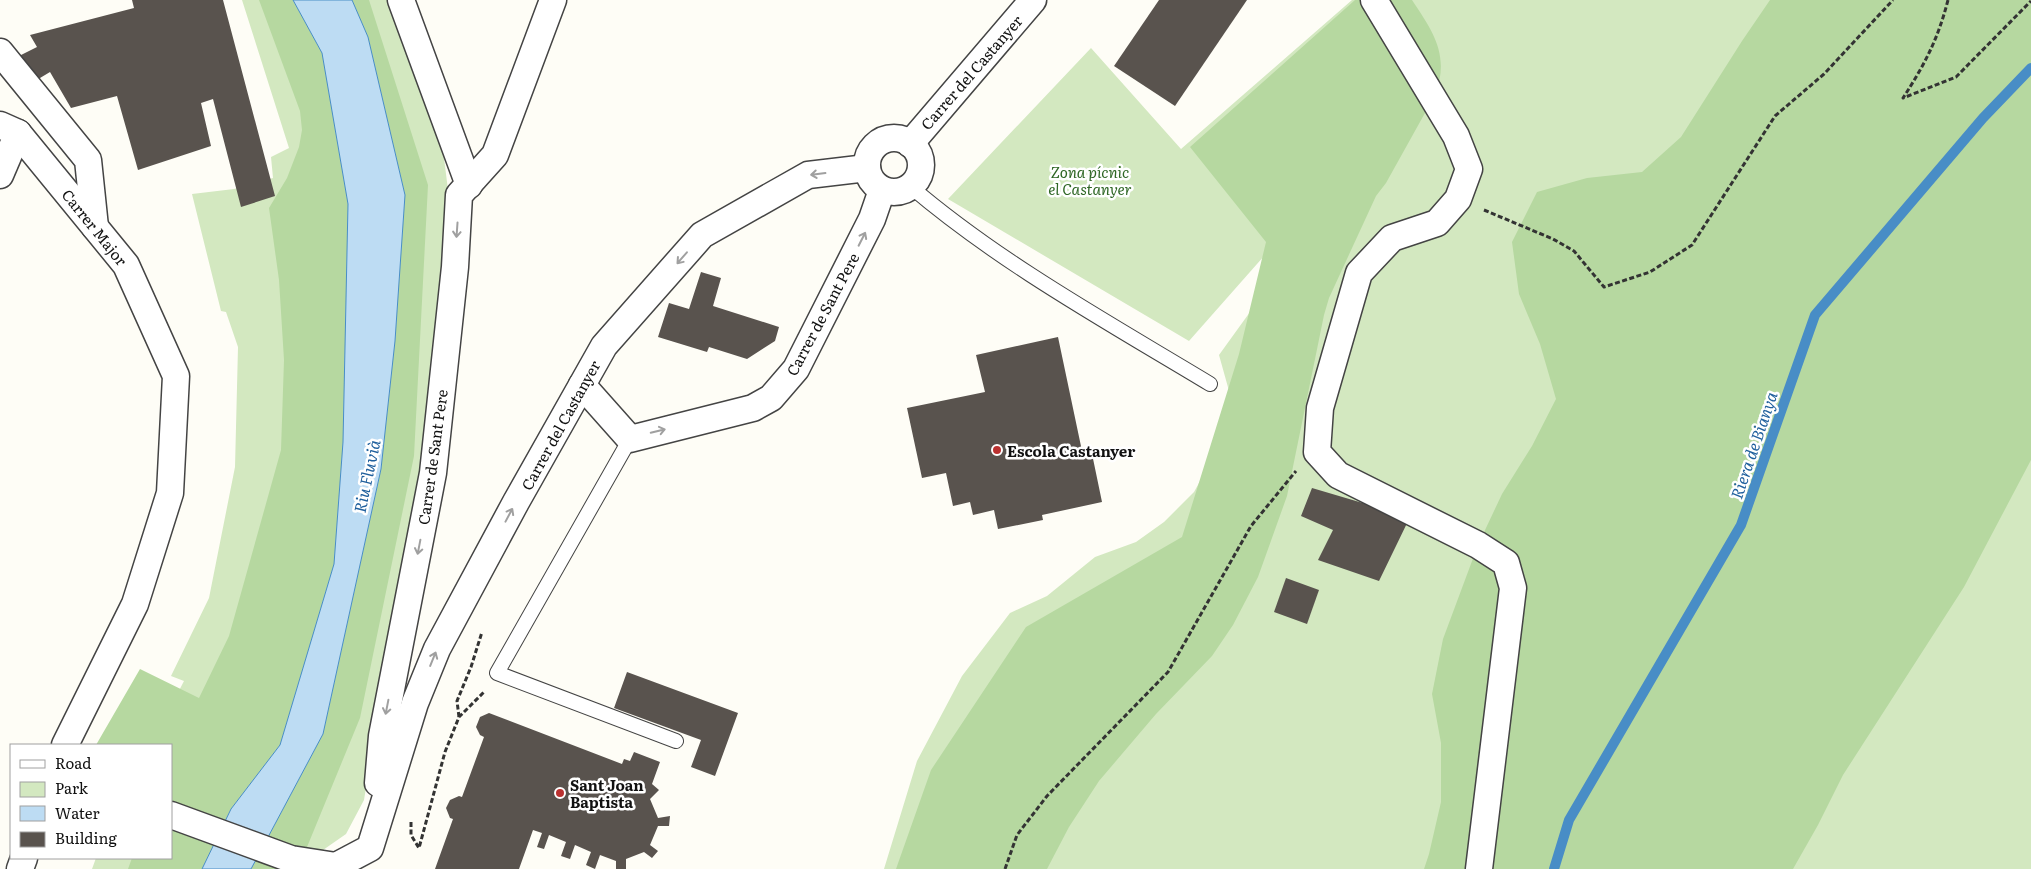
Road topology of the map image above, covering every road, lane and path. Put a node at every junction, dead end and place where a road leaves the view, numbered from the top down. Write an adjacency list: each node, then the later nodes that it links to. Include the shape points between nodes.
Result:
1 (401, 0): 13 (street)
2 (553, 0): 13 (street, Carrer de Sant Pere, via 495,155)
3 (1033, 0): 10 (street, Carrer del Castanyer)
4 (1374, 0): 16 (street, via 1456,136 1469,169)
5 (1893, 0): 16 (path, via 1824,74 1776,116 1692,245 1650,272 1604,287 1574,251)
6 (1948, 0): 7 (path, via 1941,28 1925,64 1903,98 1956,76)
7 (2031, 1)
8 (0, 52): 17 (street, via 88,160)
9 (9, 129): 12 (street); 17 (street, Carrer Major)
10 (910, 144): 11 (street, via 899,139 875,145 868,156); 14 (street, via 917,151 920,170)
11 (867, 168): 15 (street, via 869,177); 19 (street, Carrer del Castanyer, one-way to 19, via 808,175 702,235 604,346)
12 (0, 175)
13 (469, 185): 25 (street, Carrer de Sant Pere, one-way to 25, via 459,195 433,473 382,736 378,785)
14 (910, 186): 15 (street, via 896,192); 18 (lane, via 1037,280)
15 (882, 190): 20 (street, Carrer de Sant Pere, one-way to 15, via 753,408 771,398 796,369 872,219)
16 (1458, 199): 21 (street, via 1437,224 1392,238 1359,273 1320,408)
17 (96, 227): 24 (street, Carrer Major, via 126,265 176,376 170,493 134,604)
18 (1210, 384)
19 (582, 385): 20 (street); 25 (street, Carrer del Castanyer, one-way to 19, via 415,703 437,649)
20 (630, 439): 22 (lane)
21 (1317, 452): 28 (path, via 1290,476 1251,526 1168,672 1047,796 1017,834); 29 (street, via 1338,475 1478,545 1506,563 1513,588)
22 (496, 673): 23 (lane); 27 (path, via 488,687 459,718 445,752 419,848 410,835)
23 (676, 741)
24 (65, 744)
25 (383, 804): 26 (street, Carrer de Sant Pere, via 370,848 336,866 291,859)
26 (172, 815)
27 (412, 817)
28 (1005, 869)
29 (1479, 869)

